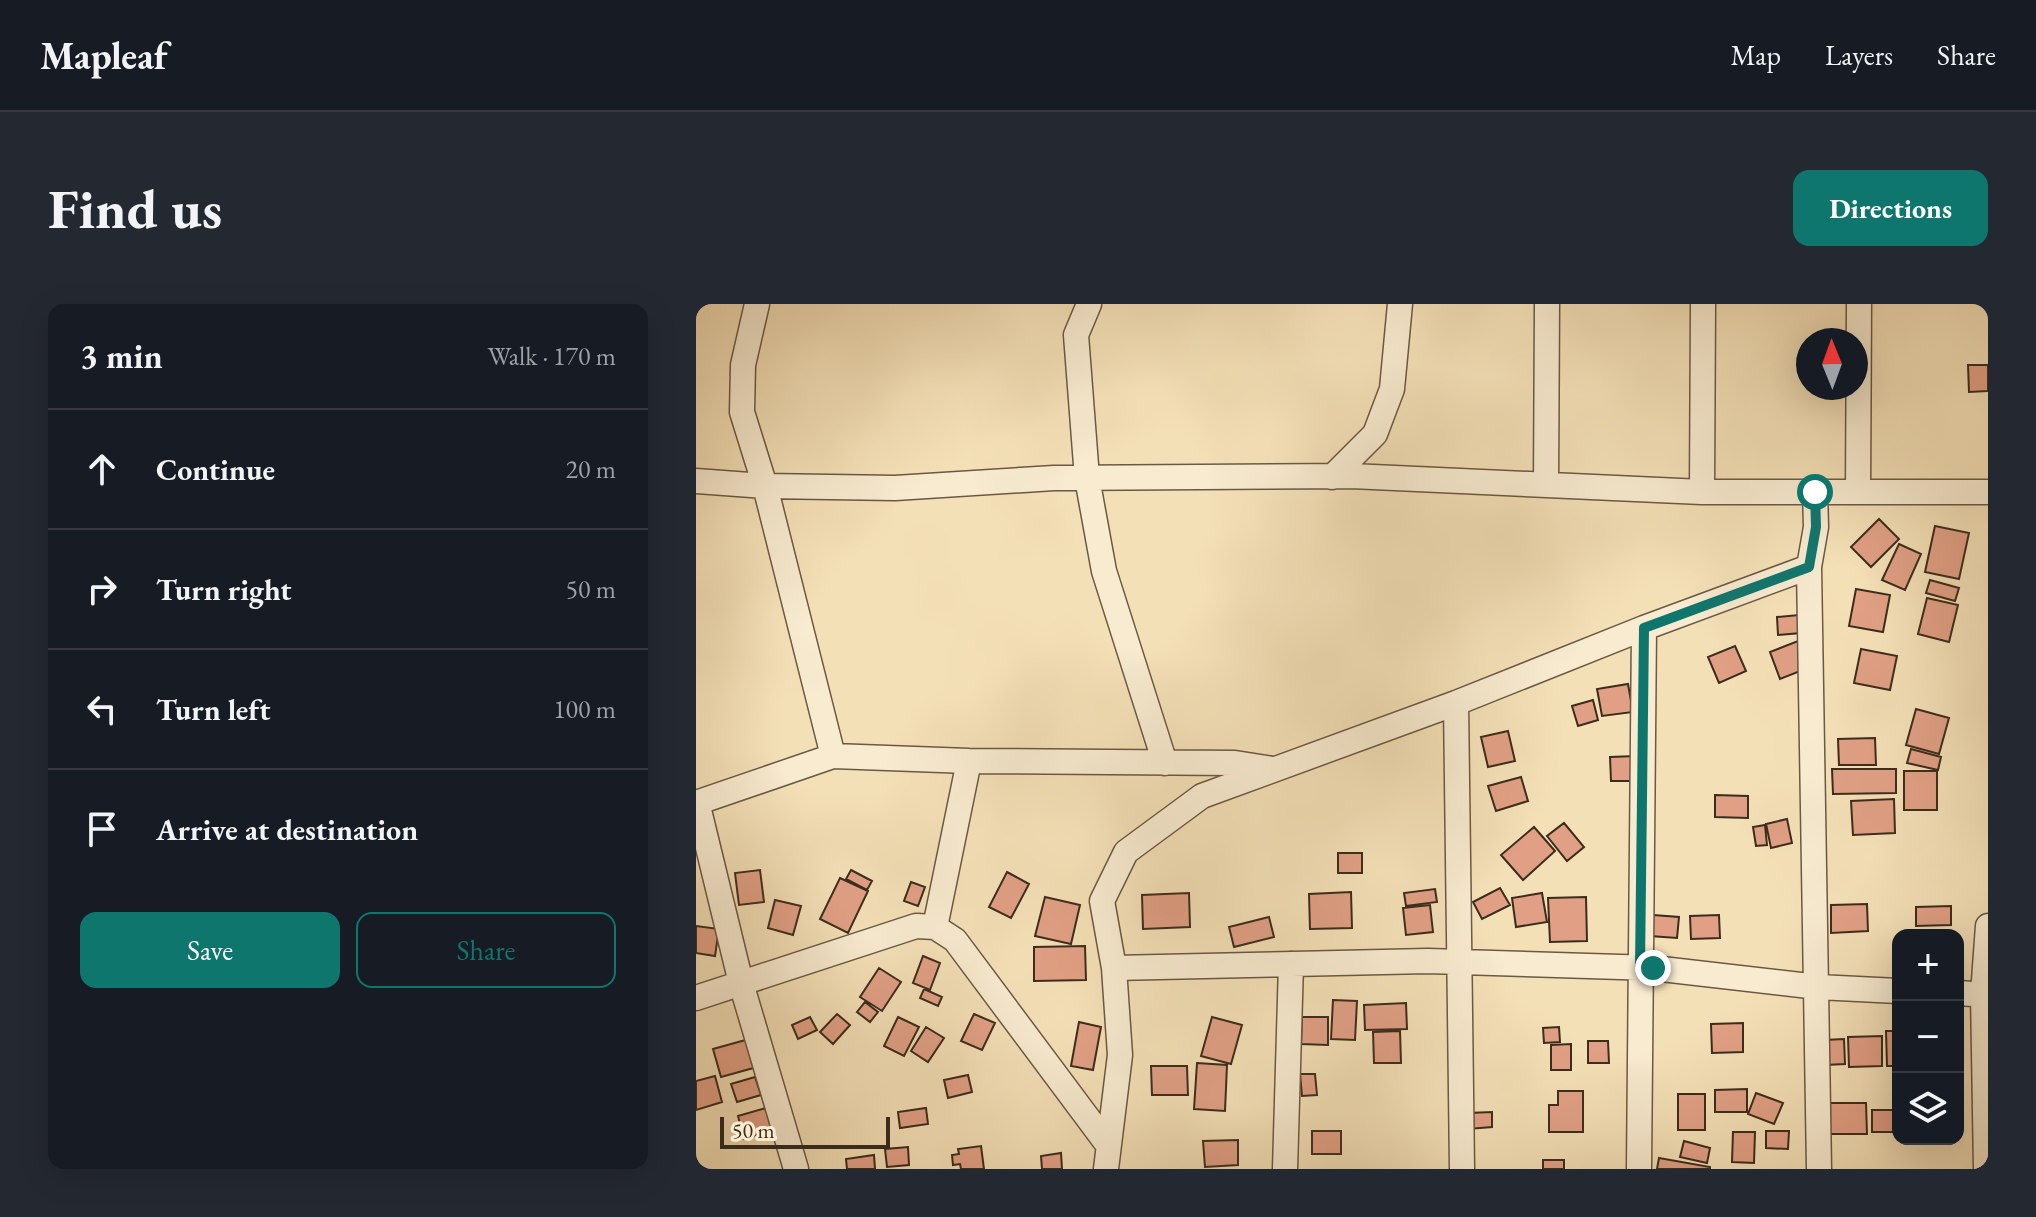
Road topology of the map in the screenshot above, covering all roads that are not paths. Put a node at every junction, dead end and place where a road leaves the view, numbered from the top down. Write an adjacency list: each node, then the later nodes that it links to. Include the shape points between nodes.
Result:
1 (757, 304): 11 (street, via 743,365 742,412)
2 (1089, 304): 8 (street, via 1076,335)
3 (1400, 304): 7 (street, via 1392,389 1375,434)
4 (1547, 304): 10 (street)
5 (1703, 304): 12 (street)
6 (1859, 304): 14 (street)
7 (1332, 477): 8 (street); 10 (street)
8 (1087, 478): 11 (street, via 895,488); 21 (street, via 1104,571)
9 (696, 481): 11 (street)
10 (1546, 485): 12 (street)
11 (765, 486): 19 (street)
12 (1702, 492): 13 (street)
13 (1815, 492): 14 (street); 16 (street)
14 (1858, 492): 15 (street)
15 (1988, 492)
16 (1809, 567): 17 (street); 31 (street)
17 (1644, 628): 18 (street); 28 (street)
18 (1456, 703): 22 (street); 26 (street)
19 (833, 756): 20 (street); 23 (street)
20 (969, 761): 21 (street); 25 (street)
21 (1165, 763): 22 (street)
22 (1277, 769): 29 (street, via 1202,796 1126,852 1102,901)
23 (697, 802): 30 (street)
24 (1988, 926): 34 (street)
25 (935, 927): 30 (street, via 916,926); 36 (street, via 955,940)
26 (1459, 962): 27 (street); 28 (street); 39 (street)
27 (1291, 964): 29 (street); 38 (street)
28 (1640, 967): 31 (street); 40 (street)
29 (1114, 968): 36 (street, via 1120,1055)
30 (741, 983): 35 (street); 37 (street)
31 (1818, 987): 32 (street); 41 (street)
32 (1892, 991)
33 (1964, 993): 34 (street)
34 (1985, 994): 42 (street)
35 (696, 998)
36 (1107, 1157)
37 (796, 1169)
38 (1285, 1169)
39 (1462, 1169)
40 (1639, 1169)
41 (1819, 1169)
42 (1986, 1169)

